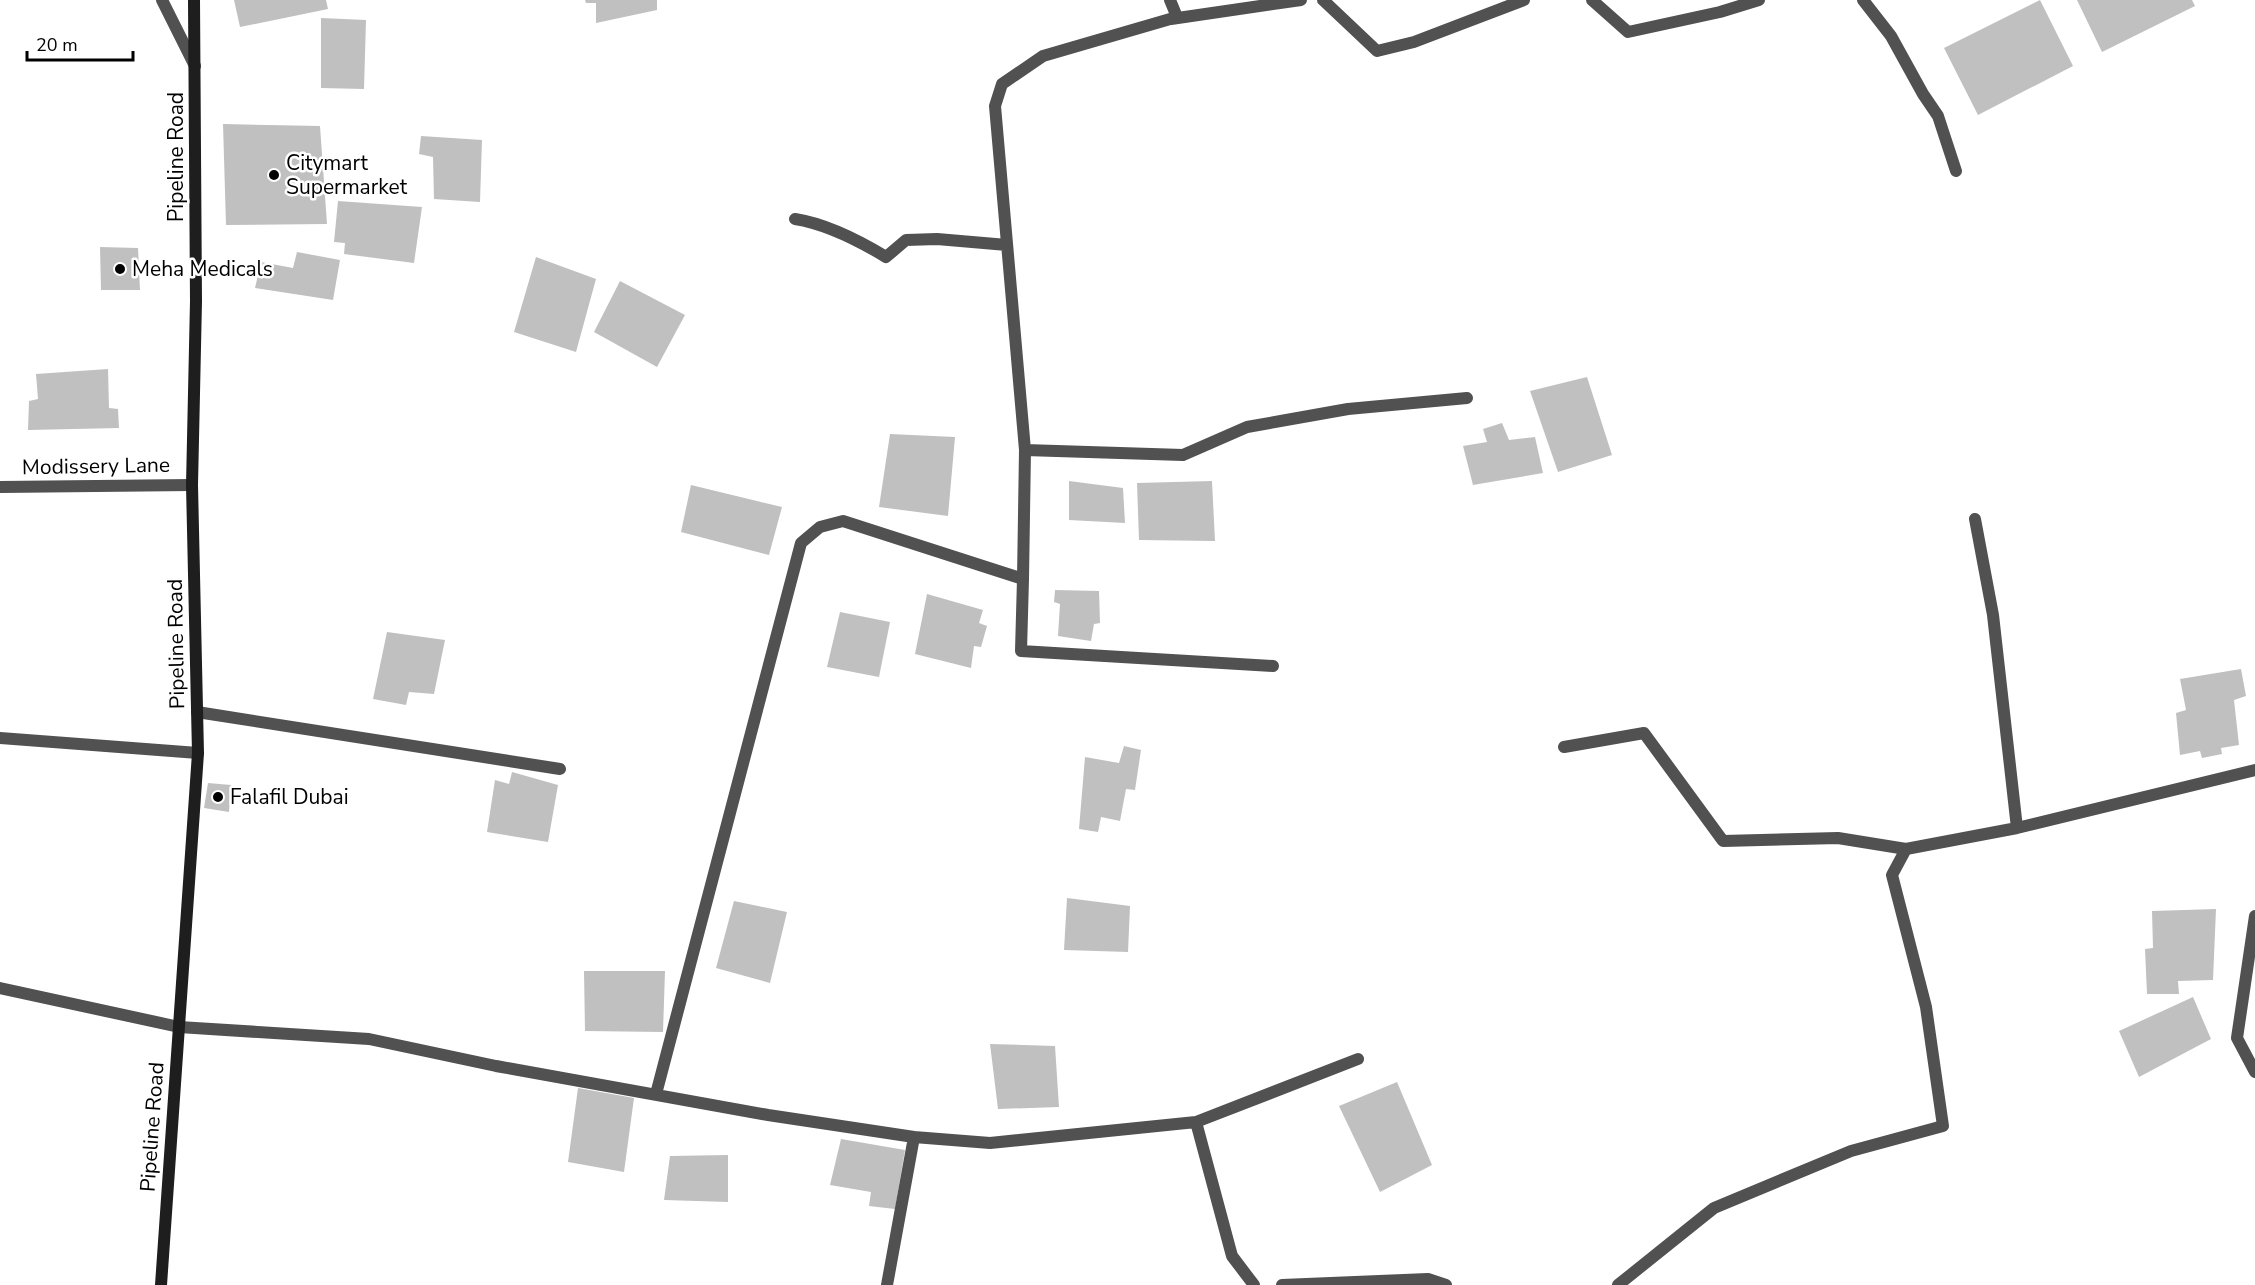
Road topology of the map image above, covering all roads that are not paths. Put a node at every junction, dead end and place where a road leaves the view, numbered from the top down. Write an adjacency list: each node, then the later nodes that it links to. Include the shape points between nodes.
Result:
1 (162, 0): 11 (street)
2 (194, 0): 11 (street, Pipeline Road)
3 (1170, 0): 10 (street, via 1177,17)
4 (1301, 0): 10 (street)
5 (1323, 0): 6 (street, via 1377,51 1414,42)
6 (1524, 0)
7 (1592, 0): 8 (street, via 1628,32)
8 (1759, 0)
9 (1863, 0): 12 (street, via 1892,36 1938,116)
10 (1171, 19): 14 (street, via 1043,56 1002,84 995,106)
11 (195, 66): 17 (street, Pipeline Road)
12 (1956, 171)
13 (795, 219): 14 (street, via 818,223 886,257 906,240)
14 (1007, 245): 16 (street)
15 (1467, 398): 16 (street, via 1348,409 1247,427 1183,455)
16 (1025, 450): 20 (street)
17 (192, 485): 18 (street, Modissery Lane); 22 (street, Pipeline Road)
18 (0, 487)
19 (1975, 519): 28 (street, via 1993,615)
20 (1023, 579): 21 (street, via 1021,651); 35 (street, via 843,521 820,527 801,543)
21 (1273, 666)
22 (197, 712): 25 (street, Pipeline Road); 26 (street)
23 (0, 738): 25 (street)
24 (1564, 747): 29 (street, via 1644,733 1723,841 1838,838)
25 (198, 753): 32 (street, Pipeline Road)
26 (560, 769)
27 (2255, 770): 28 (street)
28 (2017, 828): 29 (street)
29 (1906, 849): 43 (street, via 1892,875 1926,1007 1943,1126 1851,1151 1714,1208)
30 (2255, 916): 34 (street, via 2237,1038)
31 (0, 988): 32 (street)
32 (179, 1027): 35 (street, via 369,1039); 38 (street, Pipeline Road)
33 (1358, 1059): 36 (street)
34 (2255, 1072)
35 (656, 1094): 37 (street)
36 (1196, 1122): 37 (street, via 990,1143); 40 (street, via 1232,1256)
37 (914, 1137): 39 (street)
38 (161, 1285)
39 (887, 1285)
40 (1254, 1285)
41 (1282, 1285): 42 (street, via 1428,1279)
42 (1446, 1285)
43 (1618, 1285)

